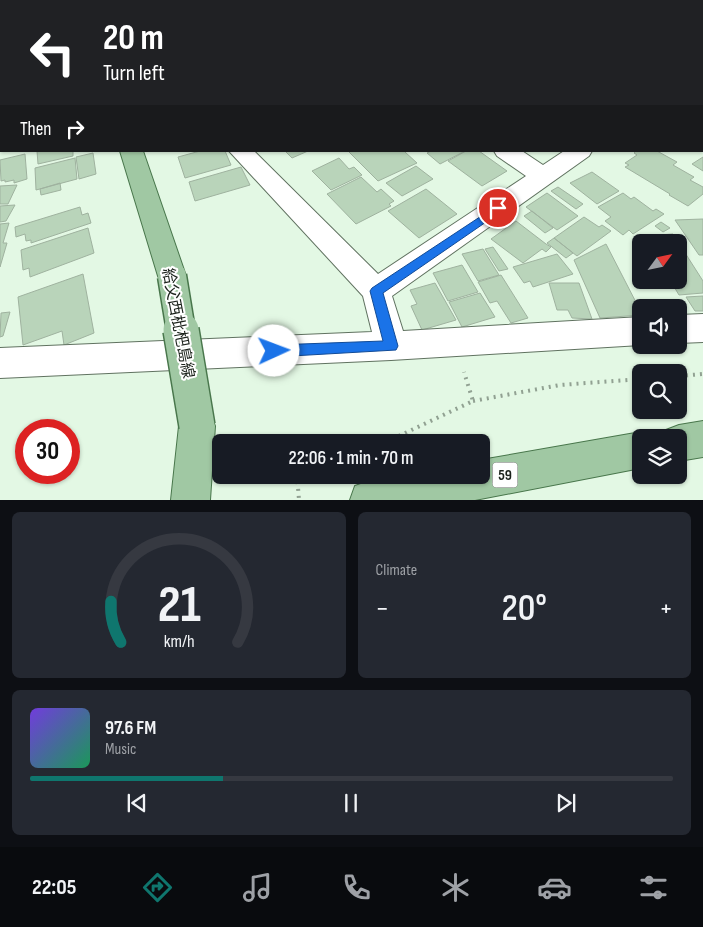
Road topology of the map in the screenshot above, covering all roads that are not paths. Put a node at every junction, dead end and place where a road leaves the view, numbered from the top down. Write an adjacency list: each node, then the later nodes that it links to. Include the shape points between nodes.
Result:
1 (131, 152): 16 (main road, 給父西枇杷島線, bridge, via 172,276 197,426)
2 (241, 152): 6 (street)
3 (506, 152): 5 (street)
4 (580, 152): 5 (street)
5 (544, 177): 6 (street)
6 (376, 291): 10 (street)
7 (703, 328): 8 (street)
8 (687, 329)
9 (632, 332): 10 (street)
10 (391, 346): 11 (street)
11 (0, 363)
12 (703, 439): 13 (main road)
13 (687, 442)
14 (632, 452): 15 (main road, 59)
15 (394, 498)
16 (190, 500)

